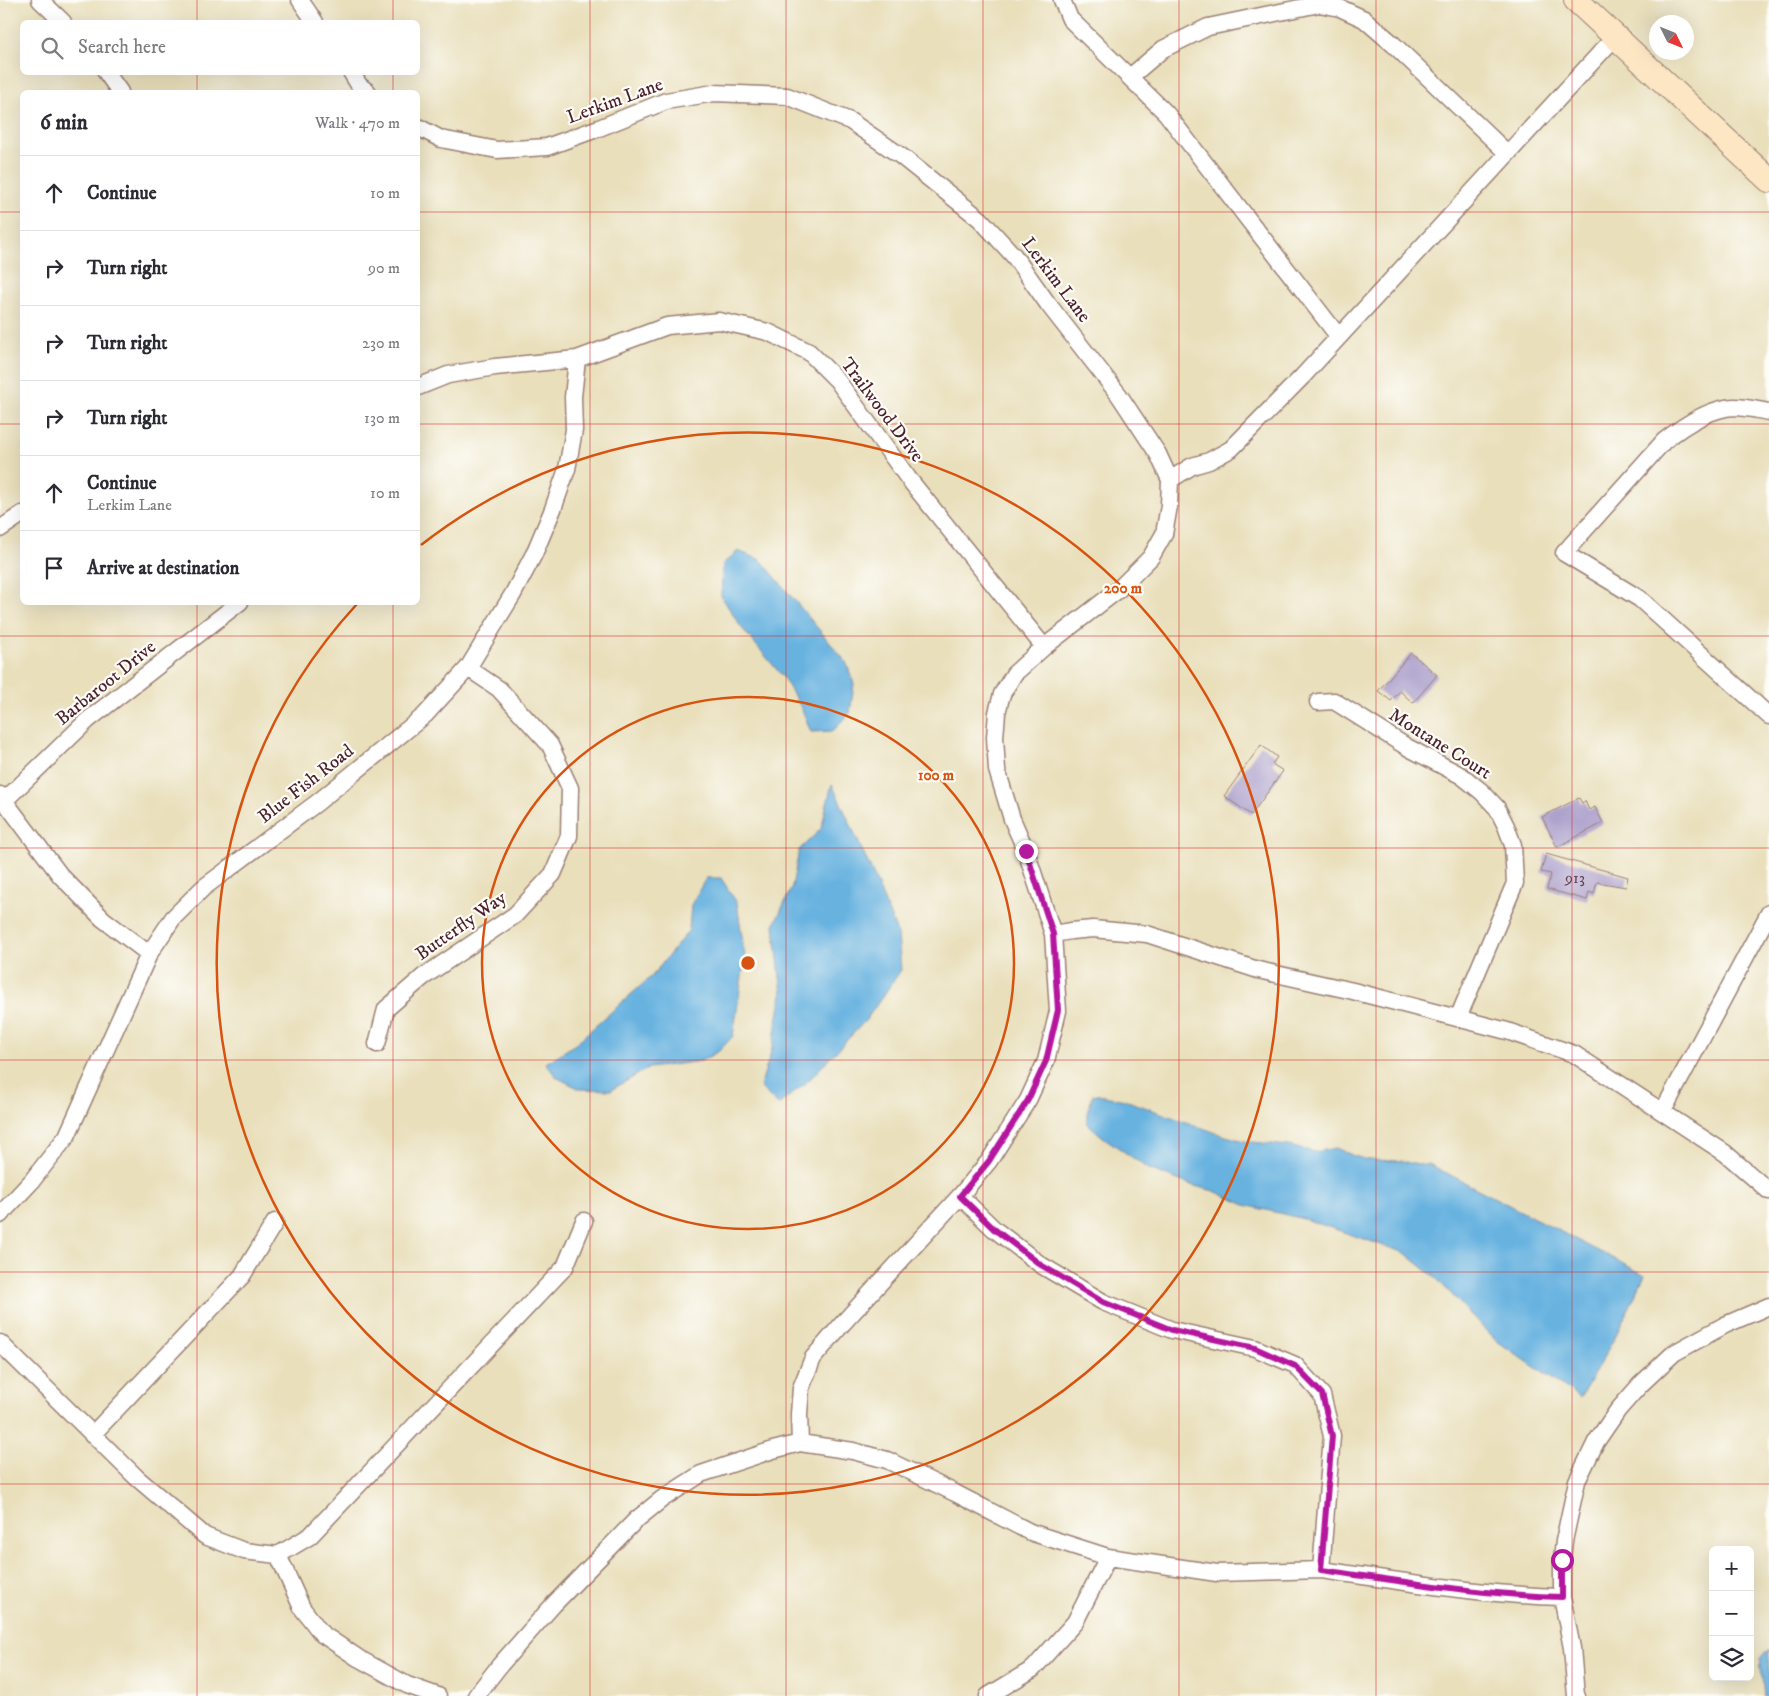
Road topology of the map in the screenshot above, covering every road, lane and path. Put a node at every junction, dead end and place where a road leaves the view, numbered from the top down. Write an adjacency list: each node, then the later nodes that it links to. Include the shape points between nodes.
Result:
1 (40, 0): 5 (street)
2 (300, 0): 6 (street)
3 (1062, 0): 10 (street, via 1070,19)
4 (1576, 0): 7 (street)
5 (61, 20)
6 (314, 20)
7 (1615, 37): 14 (street); 15 (street)
8 (108, 75): 11 (street)
9 (352, 75): 12 (street)
10 (1130, 77): 14 (street, via 1162,49 1208,27 1319,4 1340,8 1364,19 1393,44); 16 (street, via 1166,114)
11 (119, 90)
12 (365, 90)
13 (420, 128): 20 (street, Lerkim Lane, via 441,139 497,150 547,146 666,101 714,93 787,96 850,121 901,156 980,219 1014,256 1119,396 1158,454)
14 (1507, 154): 16 (street)
15 (1769, 180)
16 (1339, 337): 20 (street, via 1231,449 1192,466)
17 (577, 359): 18 (street, Trailwood Drive, via 495,367 448,375); 24 (street, Trailwood Drive, via 668,326 719,320 768,332 809,352 838,380 908,478); 25 (street, Blue Fish Road, via 574,430 553,509 526,570)
18 (420, 385)
19 (1769, 412): 27 (street, via 1733,407 1704,415 1683,426 1664,440 1564,552 1640,599)
20 (1170, 480): 24 (street, Lerkim Lane, via 1164,534 1151,557 1118,590)
21 (20, 515): 22 (street)
22 (0, 529)
23 (236, 605): 28 (street, Barbaroot Drive, via 88,720)
24 (1044, 647): 30 (street, Lerkim Lane, via 1014,674 1002,694 995,737 997,770)
25 (468, 668): 31 (street, Blue Fish Road, via 425,716 203,888 173,918); 33 (street, Butterfly Way, via 499,688 550,745 570,788 569,836 553,874 515,915 423,976 386,1009)
26 (1318, 702): 32 (street, Montane Court, via 1334,701 1407,747 1462,776 1497,808 1506,826 1513,845 1515,883)
27 (1769, 716)
28 (2, 798): 31 (street, via 60,875 103,920)
29 (1769, 913): 34 (street)
30 (1053, 934): 32 (street, via 1094,930 1147,934 1258,970); 36 (street, Lerkim Lane, via 1058,1010 1046,1061 1028,1100 989,1161)
31 (149, 954): 37 (street, Blue Fish Road, via 67,1136)
32 (1458, 1018): 34 (street, via 1574,1054)
33 (377, 1044)
34 (1663, 1111): 35 (street, via 1725,1153)
35 (1769, 1191)
36 (960, 1196): 43 (street, Lerkim Lane, via 814,1358 801,1388); 46 (street, via 994,1229 1041,1265 1103,1302 1172,1330 1255,1348 1295,1366 1322,1394 1332,1436)
37 (0, 1215)
38 (584, 1221): 44 (street, via 565,1267 310,1536)
39 (275, 1222): 42 (street, via 242,1276)
40 (1769, 1306): 47 (street, via 1674,1353 1618,1410 1596,1442 1577,1481 1564,1541)
41 (0, 1343): 42 (street)
42 (92, 1435): 44 (street, via 205,1536 244,1551)
43 (800, 1443): 45 (street, via 887,1460 1030,1532); 49 (street, via 701,1474 662,1499 636,1520 554,1604)
44 (278, 1555): 48 (street, via 302,1608 322,1634 407,1686)
45 (1108, 1556): 46 (street, via 1217,1573); 50 (street, via 1075,1622 1033,1669)
46 (1321, 1570): 47 (street, via 1460,1590)
47 (1562, 1597): 51 (street, via 1572,1648)
48 (438, 1696)
49 (476, 1696)
50 (988, 1696)
51 (1576, 1696)

